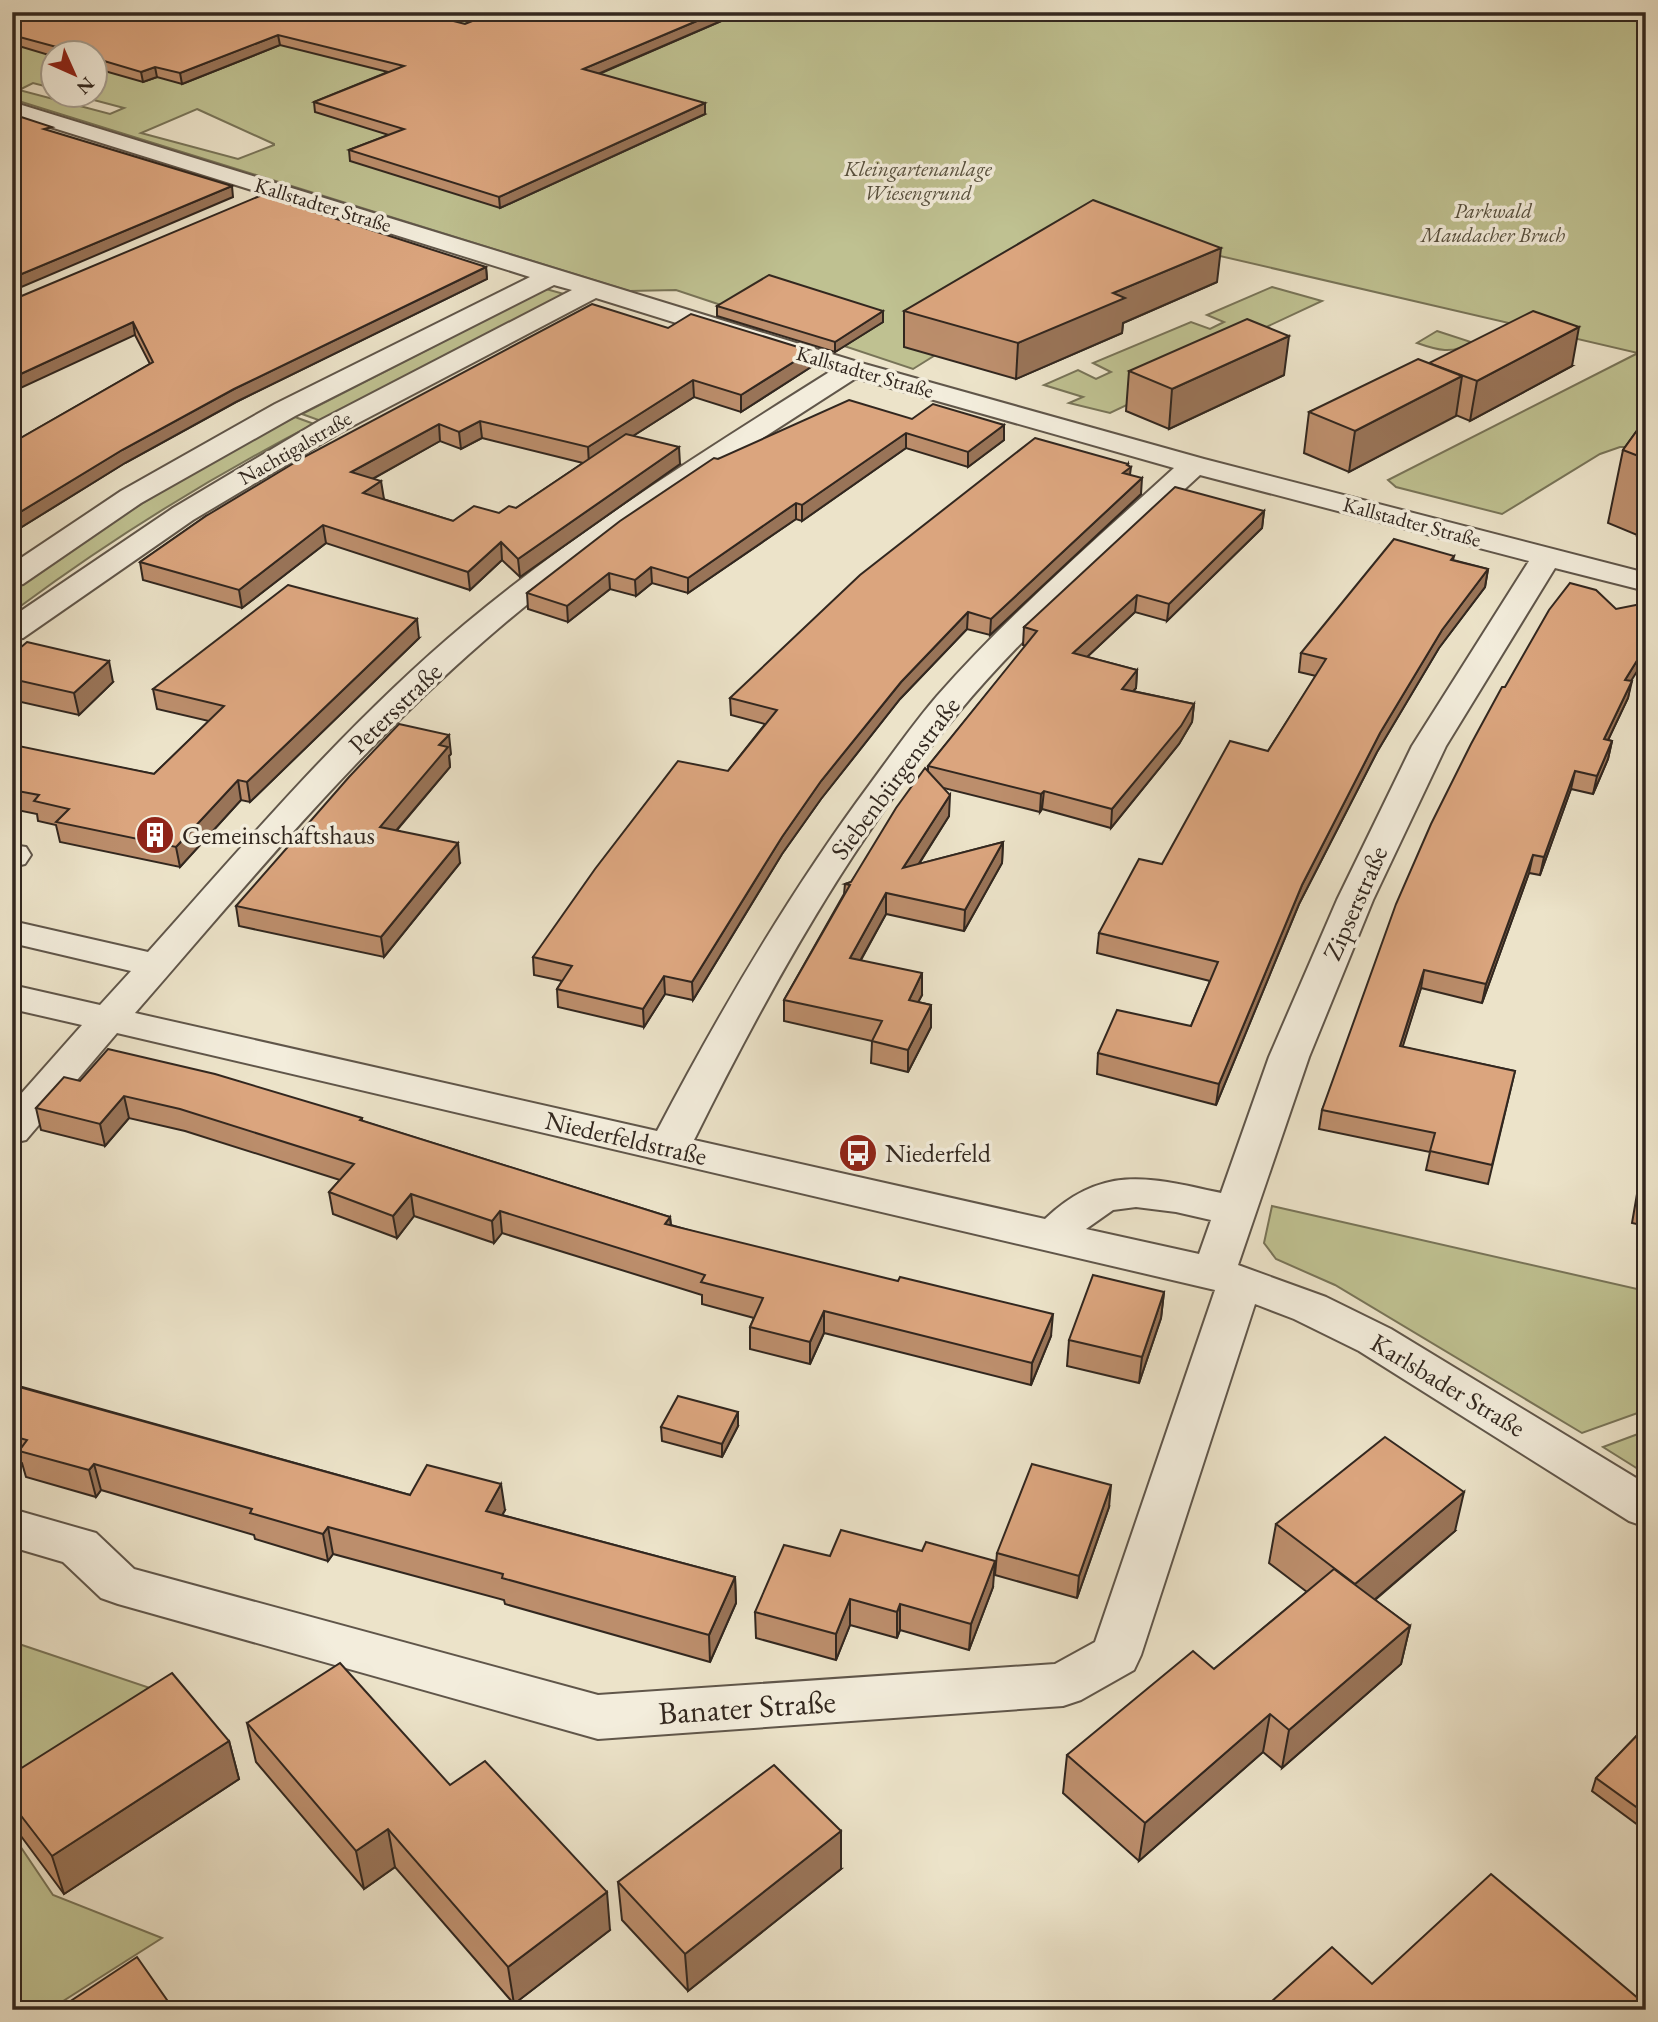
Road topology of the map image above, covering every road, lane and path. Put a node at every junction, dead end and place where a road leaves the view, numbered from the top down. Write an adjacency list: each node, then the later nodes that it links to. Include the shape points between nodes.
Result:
1 (12, 108): 2 (street, Kallstadter Straße)
2 (40, 117): 3 (street); 4 (street, Kallstadter Straße)
3 (12, 127)
4 (276, 190): 5 (street); 6 (street, Kallstadter Straße)
5 (239, 206)
6 (550, 277): 7 (street, Kallstadter Straße); 11 (street, Nachtigalstraße, via 285,410 131,498)
7 (592, 290): 8 (street, Kallstadter Straße); 13 (street, Nachtigalstraße, via 318,433 183,513)
8 (852, 369): 9 (street, Kallstadter Straße); 15 (street, Petersstraße, via 607,529 476,631 346,755)
9 (1194, 466): 10 (street, Kallstadter Straße); 19 (street, Siebenbürgenstraße, via 1041,606 952,699 856,826 807,902 709,1068)
10 (1546, 557): 12 (street, Kallstadter Straße); 20 (street, Zipserstraße, via 1429,746 1354,900 1289,1057)
11 (12, 578)
12 (1646, 582)
13 (12, 631)
14 (12, 932): 15 (street)
15 (156, 965): 17 (street, Petersstraße)
16 (12, 997): 17 (street, Niederfeldstraße)
17 (108, 1020): 18 (street, Petersstraße); 19 (street, Niederfeldstraße)
18 (12, 1130)
19 (669, 1148): 21 (street, Niederfeldstraße)
20 (1234, 1212): 21 (street, via 1139,1191 1122,1192 1083,1208); 22 (street, Zipserstraße)
21 (1053, 1236): 22 (street, Niederfeldstraße)
22 (1227, 1278): 23 (street, Karlsbader Straße, via 1310,1308 1375,1340); 24 (street, Banater Straße, via 1116,1655 1063,1685 598,1717 118,1584 79,1547)
23 (1646, 1508)
24 (12, 1528)

